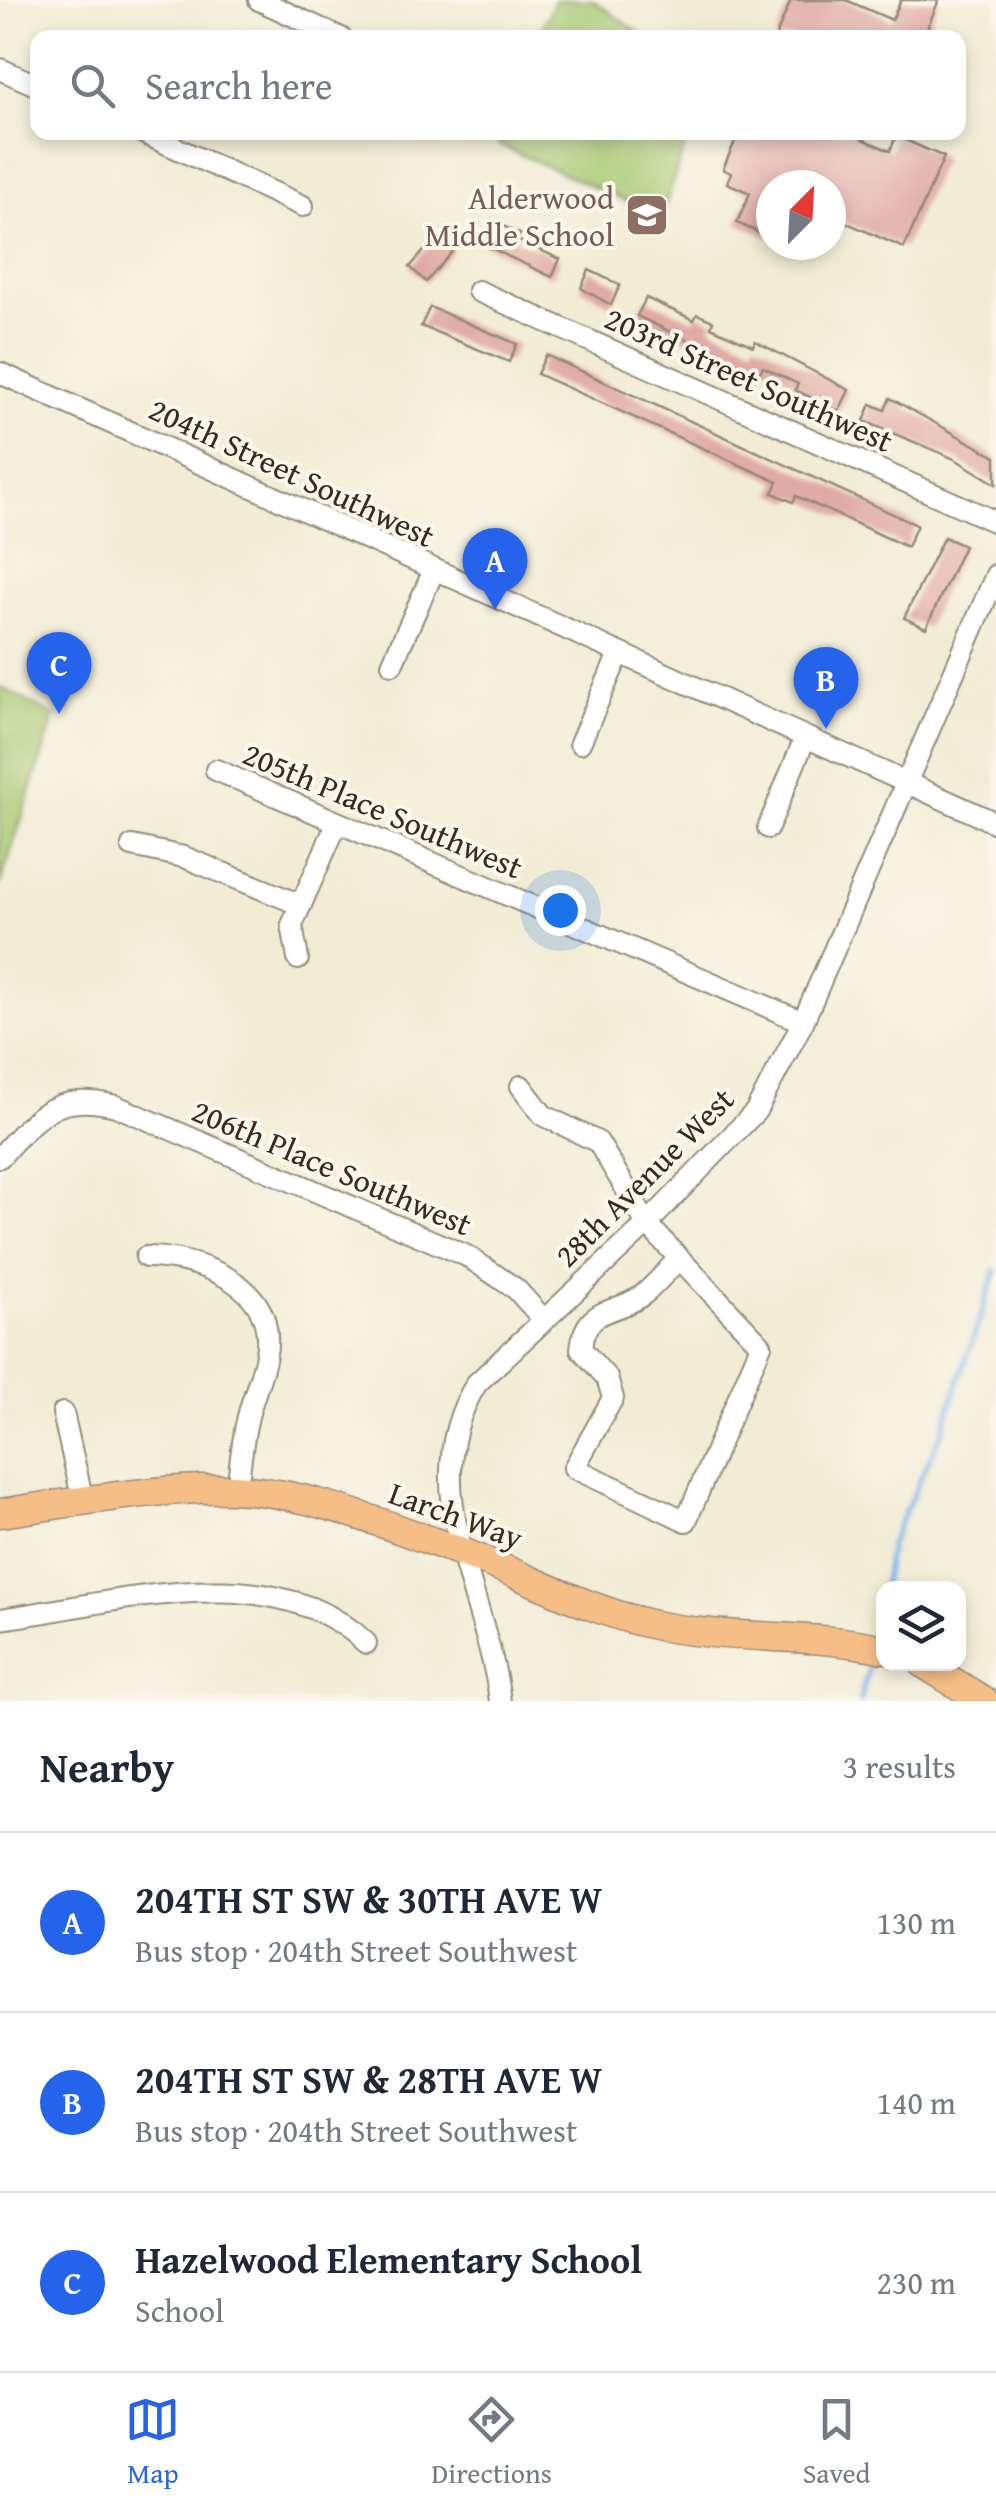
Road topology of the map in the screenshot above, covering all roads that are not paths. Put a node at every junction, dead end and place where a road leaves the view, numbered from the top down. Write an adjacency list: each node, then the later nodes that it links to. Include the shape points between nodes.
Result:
1 (259, 0): 2 (street)
2 (324, 30)
3 (0, 69): 4 (street)
4 (30, 82)
5 (159, 140): 6 (street)
6 (303, 206)
7 (478, 291): 9 (street, 203rd Street Southwest)
8 (0, 373): 10 (street, 204th Street Southwest)
9 (996, 522)
10 (434, 570): 12 (street, 204th Street Southwest); 13 (street)
11 (996, 576): 17 (street, 28th Avenue West)
12 (618, 654): 14 (street, 204th Street Southwest); 15 (street)
13 (392, 664)
14 (805, 738): 17 (street, 204th Street Southwest); 20 (street)
15 (580, 742)
16 (216, 770): 18 (street, 205th Place Southwest)
17 (908, 782): 19 (street, 204th Street Southwest); 24 (street, 28th Avenue West)
18 (337, 823): 22 (street); 24 (street, 205th Place Southwest)
19 (996, 823)
20 (768, 828)
21 (132, 846): 22 (street, via 184,857)
22 (301, 905): 23 (street, via 292,925)
23 (298, 959)
24 (804, 1022): 27 (street, 28th Avenue West, via 756,1111)
25 (522, 1086): 27 (street, via 544,1115 598,1142)
26 (0, 1157): 30 (street, 206th Place Southwest, via 37,1116 82,1098 116,1106 467,1256 516,1290)
27 (647, 1224): 29 (street); 30 (street, 28th Avenue West)
28 (146, 1257): 32 (street, via 181,1257 237,1282 265,1322 264,1369)
29 (679, 1258): 29 (street, via 761,1344 686,1521 574,1468 613,1398 607,1378 581,1350 583,1332 597,1314 642,1296)
30 (542, 1318): 35 (street, 28th Avenue West, via 477,1383 460,1410 450,1486)
31 (63, 1413): 33 (street)
32 (236, 1490): 33 (main road, Larch Way); 35 (main road, Larch Way, via 345,1512)
33 (83, 1501): 34 (main road, Larch Way)
34 (0, 1514)
35 (462, 1552): 38 (main road, Larch Way, via 651,1624); 40 (street, 28th Avenue West)
36 (0, 1619): 37 (street, via 218,1589 295,1602 341,1619)
37 (366, 1643)
38 (876, 1646)
39 (935, 1671): 41 (main road)
40 (500, 1701)
41 (984, 1701)

